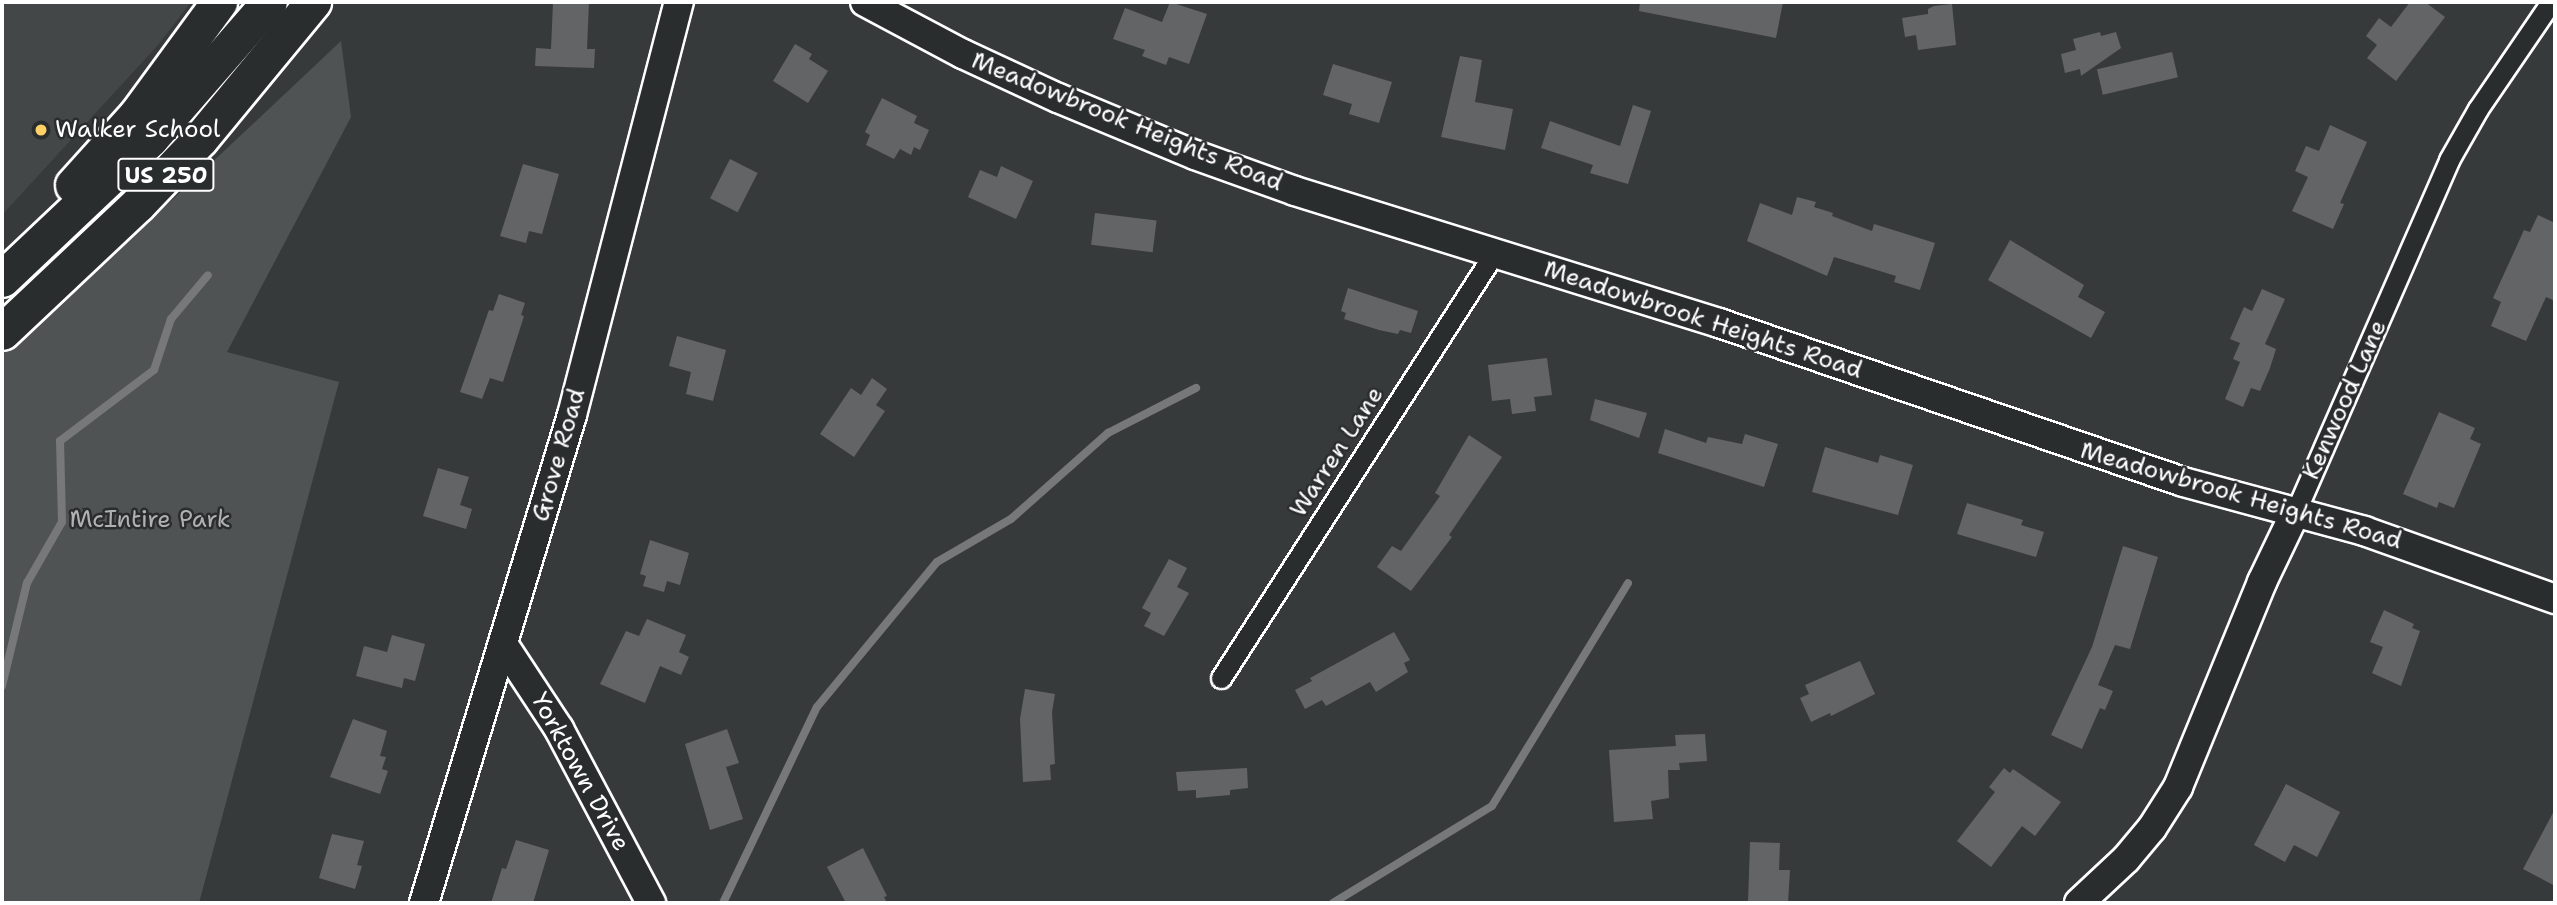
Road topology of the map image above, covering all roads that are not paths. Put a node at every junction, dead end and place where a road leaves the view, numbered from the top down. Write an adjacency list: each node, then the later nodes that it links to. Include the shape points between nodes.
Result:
1 (219, 2): 8 (highway, via 136,114)
2 (269, 2): 9 (highway, US 250, via 150,139)
3 (313, 2): 10 (highway, US 250, via 200,139)
4 (679, 2): 13 (street, Grove Road, via 572,415)
5 (865, 2): 7 (street, Meadowbrook Heights Road, via 963,54 1195,155)
6 (2551, 2): 11 (street, Kenwood Lane, via 2449,160)
7 (1495, 252): 11 (street, Meadowbrook Heights Road, via 1962,404 2071,446); 14 (street, Warren Lane)
8 (2, 260)
9 (2, 279)
10 (2, 332)
11 (2295, 513): 12 (street, Meadowbrook Heights Road, via 2398,542); 17 (street, Kenwood Lane, via 2178,787 2152,828)
12 (2555, 599)
13 (503, 644): 15 (street, Grove Road); 16 (street, Yorktown Drive, via 559,729)
14 (1221, 678)
15 (424, 903)
16 (652, 903)
17 (2079, 903)

